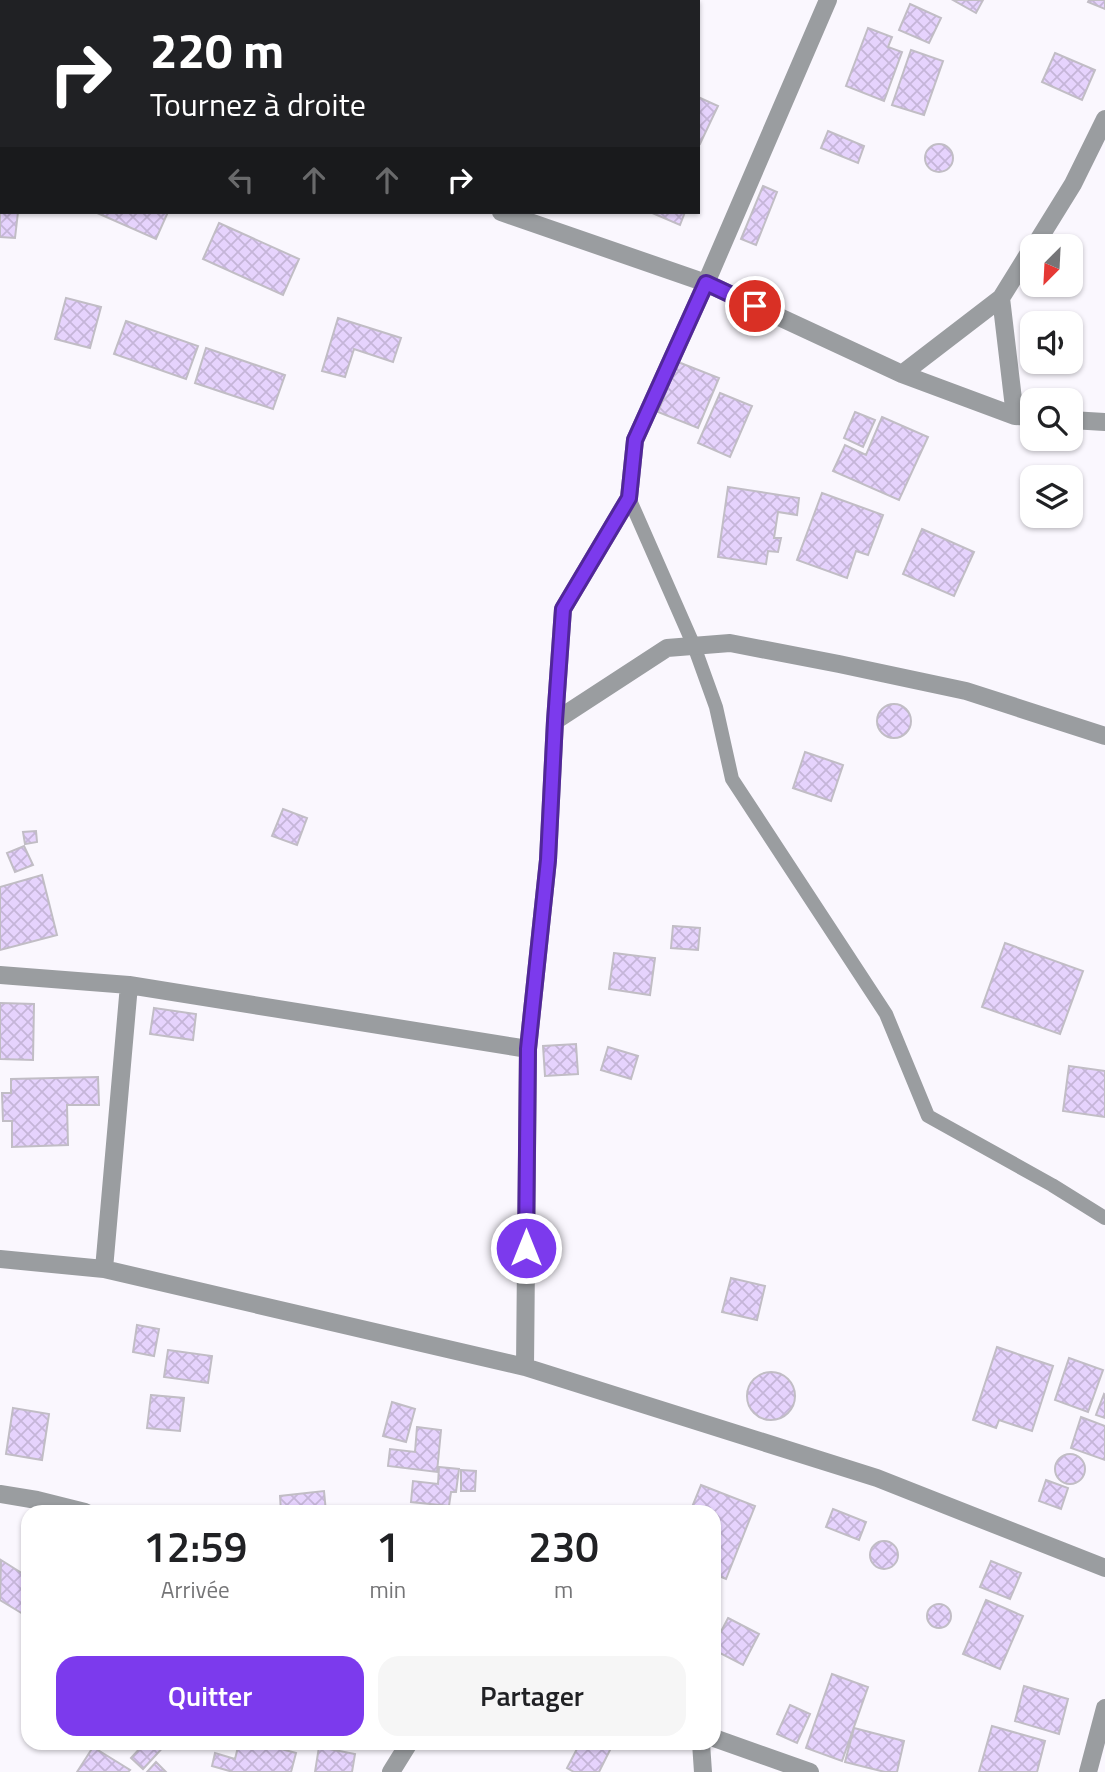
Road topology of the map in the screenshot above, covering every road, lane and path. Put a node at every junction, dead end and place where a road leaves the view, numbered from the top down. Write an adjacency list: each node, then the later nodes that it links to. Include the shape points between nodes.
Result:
1 (828, 0): 6 (street)
2 (1103, 128): 4 (street)
3 (507, 214): 6 (street)
4 (1042, 234)
5 (1020, 268): 7 (street)
6 (706, 283): 8 (street); 13 (street, via 635,440)
7 (1001, 298): 8 (street); 9 (street)
8 (902, 374): 10 (street)
9 (1020, 395)
10 (1020, 415)
11 (1083, 421): 12 (street)
12 (1105, 422)
13 (629, 498): 14 (lane); 15 (street, via 563,609)
14 (694, 646): 15 (street, via 667,648); 16 (street, via 730,643 966,691); 20 (lane, via 716,707 732,779 886,1014 928,1116)
15 (555, 721): 19 (street, via 548,860)
16 (1105, 736)
17 (0, 975): 18 (street)
18 (129, 985): 19 (street); 22 (street)
19 (528, 1049): 23 (street)
20 (1105, 1218)
21 (0, 1259): 22 (street)
22 (104, 1269): 23 (street)
23 (525, 1367): 26 (street, via 877,1478)
24 (0, 1494): 25 (street)
25 (57, 1505)
26 (1105, 1568)
27 (1105, 1708): 34 (street)
28 (721, 1740): 33 (street)
29 (405, 1750): 31 (street)
30 (701, 1750): 32 (street)
31 (391, 1772)
32 (703, 1772)
33 (810, 1772)
34 (1088, 1772)

